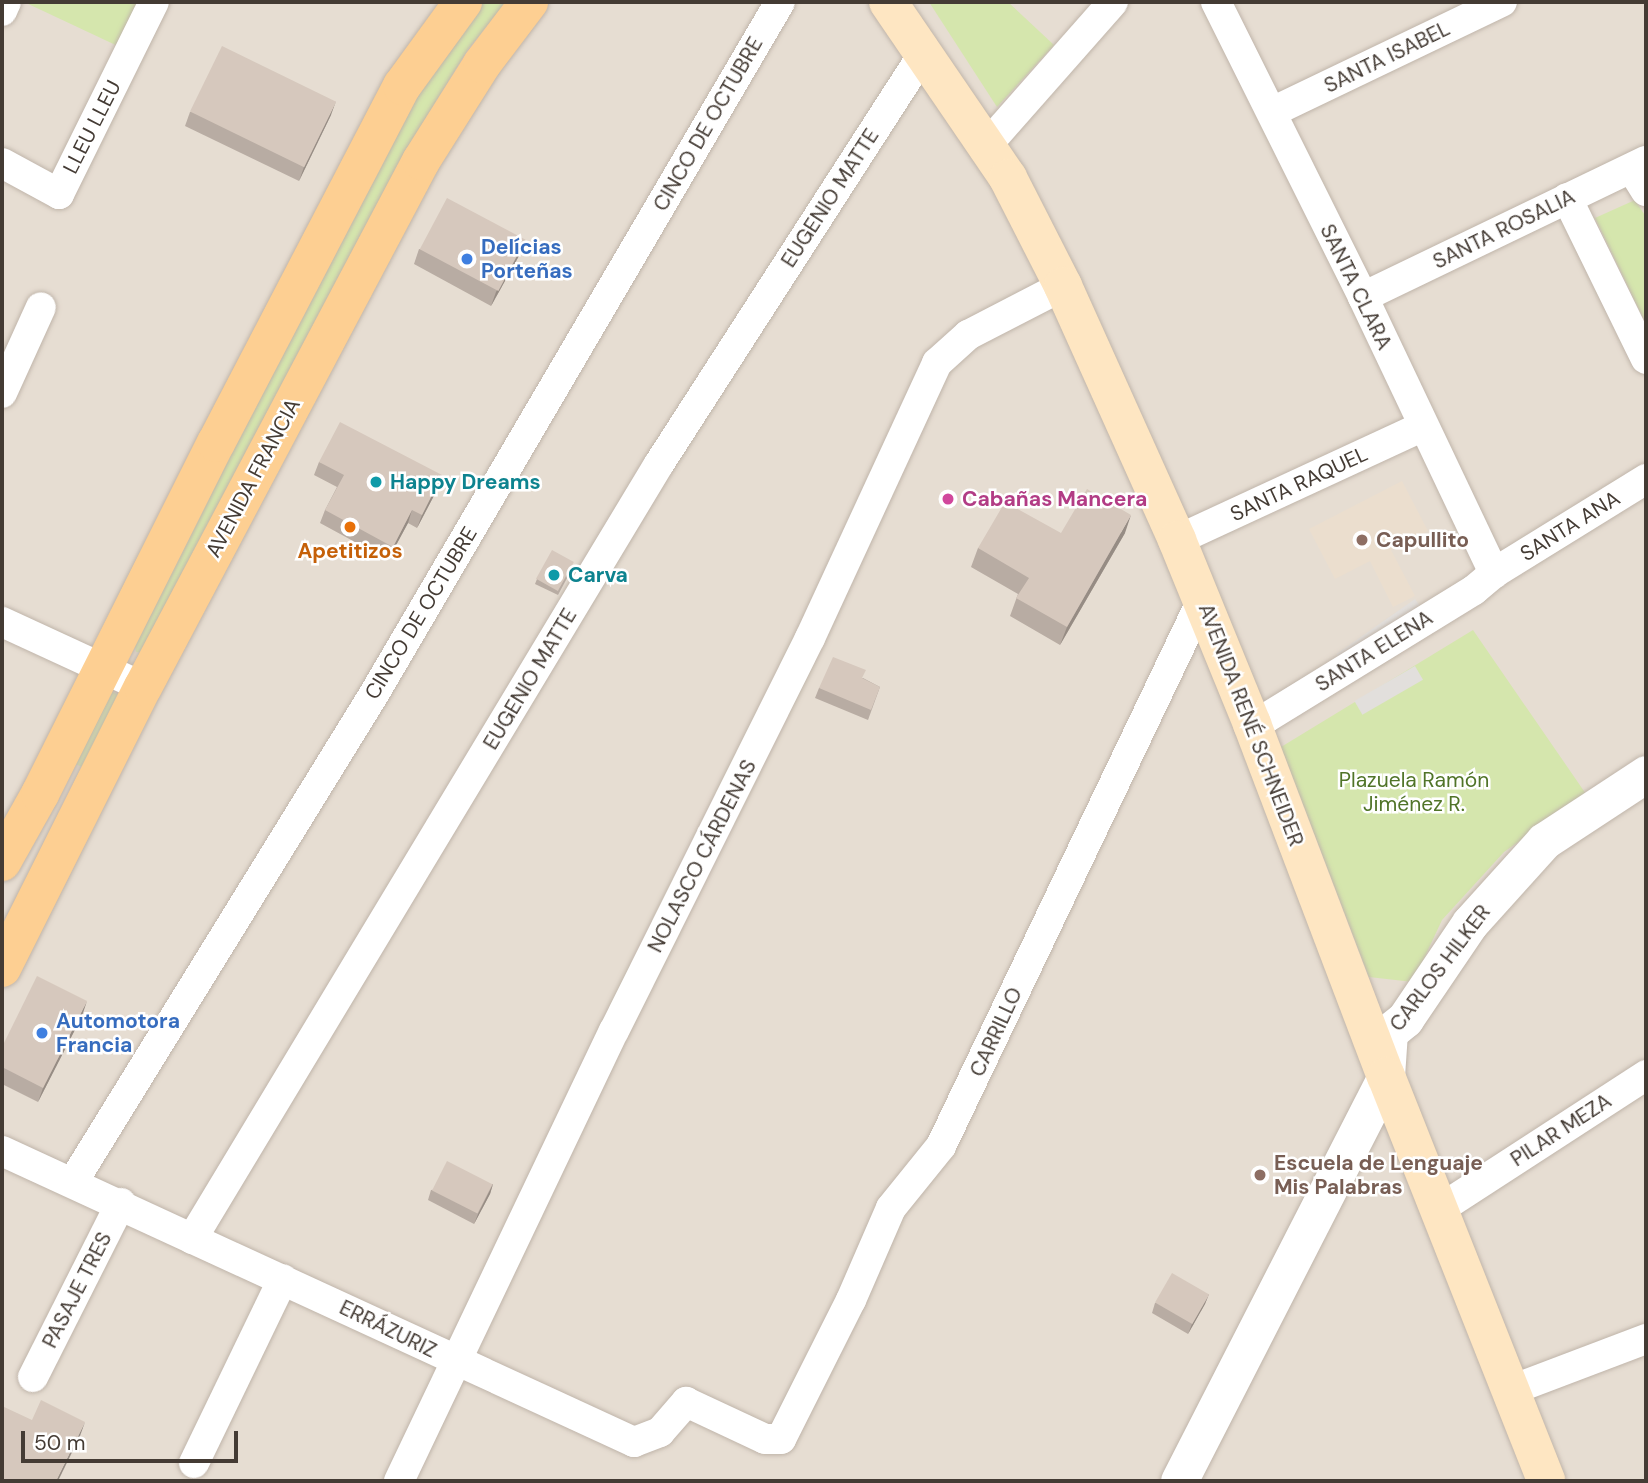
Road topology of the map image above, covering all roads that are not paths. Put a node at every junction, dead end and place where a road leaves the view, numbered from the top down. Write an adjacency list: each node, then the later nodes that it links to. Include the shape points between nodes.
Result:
1 (6, 2): 10 (street)
2 (155, 2): 14 (street, LLEU LLEU, via 59,194)
3 (463, 2): 28 (main road, via 402,86)
4 (529, 2): 29 (main road, AVENIDA FRANCIA, via 482,64 421,162)
5 (780, 2): 39 (street, CINCO DE OCTUBRE, via 374,694)
6 (888, 2): 11 (main road, AVENIDA RENÉ SCHNEIDER)
7 (1113, 2): 13 (street)
8 (1216, 2): 12 (street, SANTA CLARA)
9 (1502, 2): 12 (street, SANTA ISABEL)
10 (2, 11)
11 (923, 54): 13 (main road, AVENIDA RENÉ SCHNEIDER); 42 (street, EUGENIO MATTE, via 659,464)
12 (1272, 113): 18 (street, SANTA CLARA)
13 (986, 146): 17 (main road, AVENIDA RENÉ SCHNEIDER, via 1008,178)
14 (2, 163)
15 (1642, 174): 16 (street, SANTA ROSALIA)
16 (1567, 198): 18 (street, SANTA ROSALIA); 20 (street)
17 (1063, 286): 24 (main road, AVENIDA RENÉ SCHNEIDER); 45 (street, NOLASCO CÁRDENAS, via 968,335 937,363 810,638)
18 (1363, 297): 22 (street, SANTA CLARA)
19 (41, 307): 21 (street)
20 (1646, 359)
21 (2, 393)
22 (1422, 427): 24 (street, SANTA RAQUEL); 25 (street, SANTA CLARA)
23 (1646, 479): 25 (street, SANTA ANA)
24 (1177, 540): 26 (main road, AVENIDA RENÉ SCHNEIDER)
25 (1494, 573): 30 (street, SANTA ELENA, via 1474,590)
26 (1202, 600): 30 (main road, AVENIDA RENÉ SCHNEIDER); 48 (street, CARRILLO, via 941,1146 891,1208 781,1439)
27 (2, 622): 28 (street)
28 (102, 668): 29 (street); 32 (main road)
29 (143, 687): 34 (main road, AVENIDA FRANCIA)
30 (1252, 724): 37 (main road, AVENIDA RENÉ SCHNEIDER)
31 (1646, 774): 37 (street, CARLOS HILKER, via 1545,841 1470,923 1405,1019 1389,1031)
32 (40, 794): 33 (main road); 34 (main road, via 46,807 46,826)
33 (2, 862)
34 (24, 920): 35 (main road, AVENIDA FRANCIA)
35 (2, 968)
36 (1646, 1075): 41 (street, PILAR MEZA)
37 (1386, 1076): 41 (main road, AVENIDA RENÉ SCHNEIDER); 51 (street, CARLOS HILKER)
38 (2, 1151): 39 (street, ERRÁZURIZ)
39 (73, 1182): 40 (street, ERRÁZURIZ)
40 (121, 1203): 42 (street, ERRÁZURIZ); 46 (street, PASAJE TRES)
41 (1440, 1209): 47 (main road, AVENIDA RENÉ SCHNEIDER)
42 (192, 1239): 43 (street, ERRÁZURIZ)
43 (283, 1279): 45 (street, ERRÁZURIZ); 49 (street)
44 (1646, 1339): 47 (street)
45 (454, 1361): 48 (street, ERRÁZURIZ, via 634,1443 660,1432 686,1402); 50 (street, NOLASCO CÁRDENAS)
46 (33, 1377)
47 (1509, 1391): 52 (main road, AVENIDA RENÉ SCHNEIDER)
48 (765, 1438)
49 (194, 1464)
50 (399, 1481)
51 (1179, 1481)
52 (1546, 1481)

